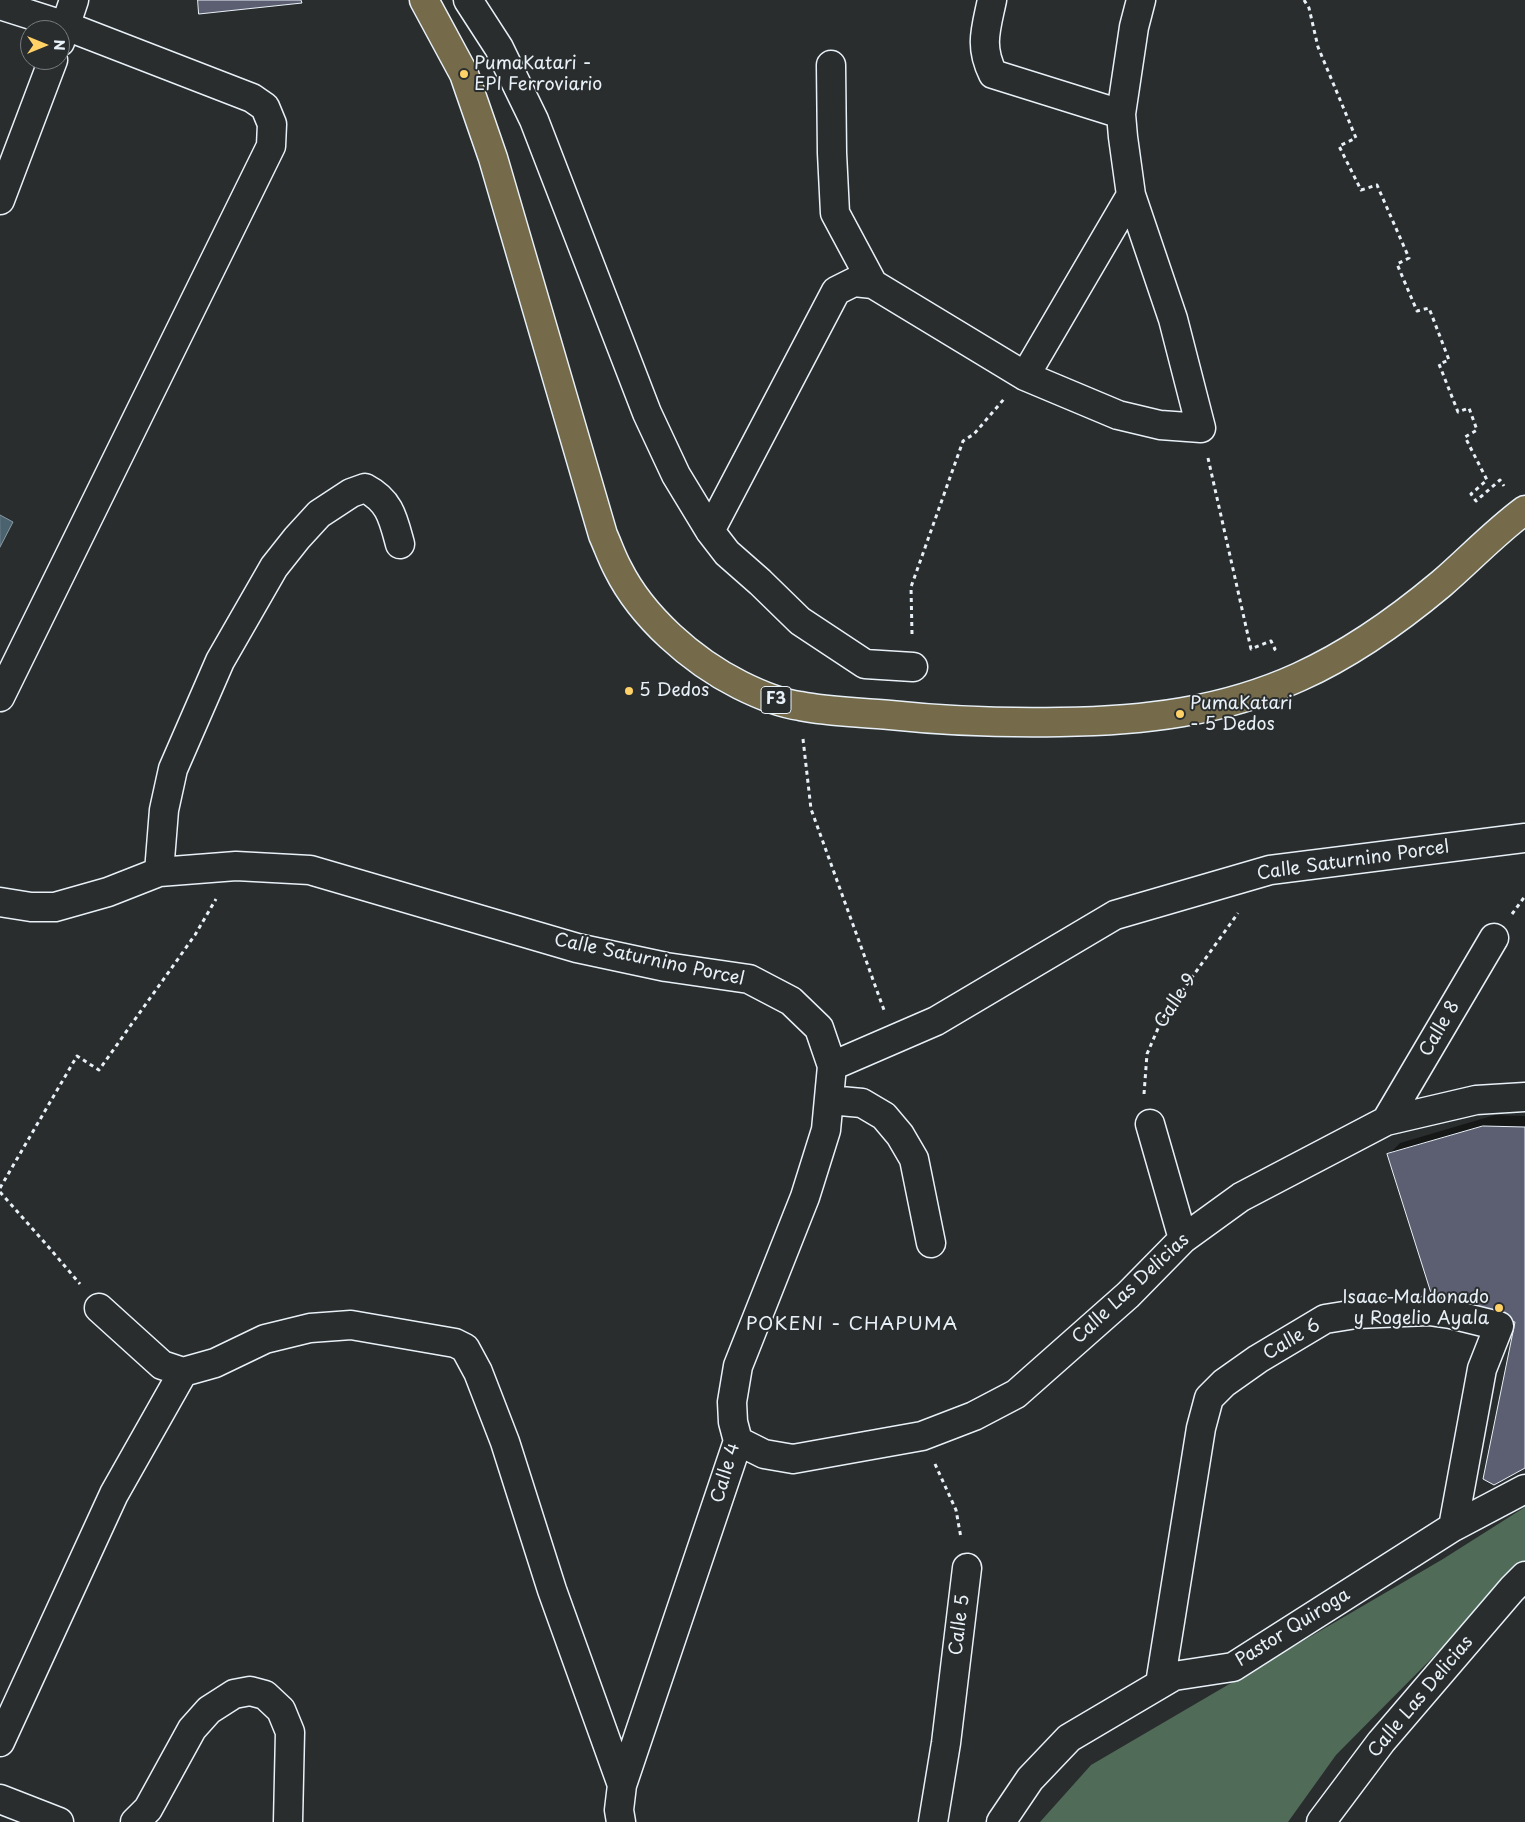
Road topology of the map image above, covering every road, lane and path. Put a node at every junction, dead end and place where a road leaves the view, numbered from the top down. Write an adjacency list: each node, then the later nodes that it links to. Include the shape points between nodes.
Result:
1 (74, 0): 9 (street)
2 (424, 0): 26 (highway, F3, via 464,74 493,158 603,535 618,570 642,606 674,640 708,666 770,698)
3 (468, 0): 21 (street, via 499,48 534,120 647,413 676,475)
4 (992, 0): 13 (street, via 984,40 986,61 993,74)
5 (1141, 0): 13 (street)
6 (1304, 0): 19 (path, via 1309,8 1318,47 1356,138 1339,146 1361,190 1377,185 1409,258 1397,264 1417,311 1430,308 1449,360 1439,364 1458,412 1469,408 1478,430 1465,436 1487,480 1471,494 1476,501)
7 (0, 5): 8 (street)
8 (33, 20)
9 (68, 20)
10 (70, 36): 25 (street, via 252,98 265,107 272,124 270,146)
11 (831, 65): 16 (street, via 835,213)
12 (49, 70): 15 (street)
13 (1121, 114): 14 (street)
14 (1131, 195): 17 (street); 18 (street, via 1173,319)
15 (0, 200)
16 (873, 284): 17 (street); 21 (street, via 854,282 836,292)
17 (1025, 376): 18 (street, via 1118,415 1160,425); 24 (path, via 974,434 963,440 911,587)
18 (1201, 428): 23 (path, via 1251,649 1271,641 1275,649)
19 (1496, 484)
20 (1525, 510): 26 (highway, F3, via 1439,586 1374,634 1299,677 1227,704 1180,714 1116,721 1010,723)
21 (710, 531): 24 (street, via 728,553 800,621 865,664)
22 (400, 544): 30 (street, via 392,516 378,495 365,488 318,514 274,567 220,661 174,769 164,810)
23 (1268, 653)
24 (913, 667)
25 (0, 697)
26 (799, 706): 33 (path, via 811,808)
27 (1525, 838): 29 (street, Calle Saturnino Porcel)
28 (236, 866): 30 (street, Calle Saturnino Porcel); 34 (street, Calle Saturnino Porcel, via 310,870 576,948 666,967 748,979 791,1001 819,1028); 39 (path, via 194,935 99,1070 77,1056)
29 (1270, 870): 33 (street, Calle Saturnino Porcel, via 1115,915 936,1021); 38 (path, Calle 9, via 1162,1018 1147,1054 1143,1092)
30 (159, 872): 31 (street, Calle Saturnino Porcel, via 108,892 55,907)
31 (0, 902)
32 (1494, 938): 37 (street, Calle 8)
33 (894, 1039): 34 (street, Calle Saturnino Porcel)
34 (832, 1066): 36 (street, Calle 4)
35 (1525, 1097): 37 (street, Calle Las Delicias, via 1476,1100)
36 (829, 1100): 42 (street, via 862,1103 884,1116 900,1135 914,1159); 46 (street, Calle 4, via 826,1130 805,1198 738,1366 732,1402)
37 (1386, 1121): 41 (street, Calle Las Delicias, via 1241,1197)
38 (1150, 1124): 41 (street)
39 (0, 1188)
40 (0, 1192): 43 (path)
41 (1183, 1239): 45 (street, Calle Las Delicias, via 1128,1294 1016,1394 974,1416)
42 (931, 1243)
43 (99, 1308): 44 (street, via 162,1365)
44 (183, 1372): 52 (street, via 114,1494); 53 (street, via 215,1363 265,1339 310,1328 351,1325 455,1343 465,1348 478,1372 505,1442 552,1590)
45 (922, 1436): 46 (street, Calle Las Delicias, via 793,1459 764,1454); 49 (path, via 956,1510)
46 (738, 1441): 53 (street, Calle 4)
47 (1525, 1489): 48 (street, Pastor Quiroga)
48 (1454, 1527): 51 (street, Pastor Quiroga, via 1234,1667 1174,1676); 51 (street, Calle 6, via 1482,1369 1499,1326 1429,1312 1356,1314 1325,1319 1251,1364 1209,1398 1201,1428)
49 (967, 1568): 59 (street, Calle 5)
50 (1521, 1588): 61 (street, Calle Las Delicias, via 1381,1742)
51 (1160, 1684): 60 (street, Pastor Quiroga, via 1069,1738 1030,1779)
52 (0, 1742)
53 (622, 1785): 58 (street, Calle 4)
54 (0, 1799): 55 (street)
55 (59, 1822)
56 (135, 1822): 57 (street, via 148,1809 192,1729 209,1710 234,1694 250,1691 265,1695 280,1710 290,1732)
57 (288, 1822)
58 (621, 1822)
59 (933, 1822)
60 (1000, 1822)
61 (1321, 1822)

